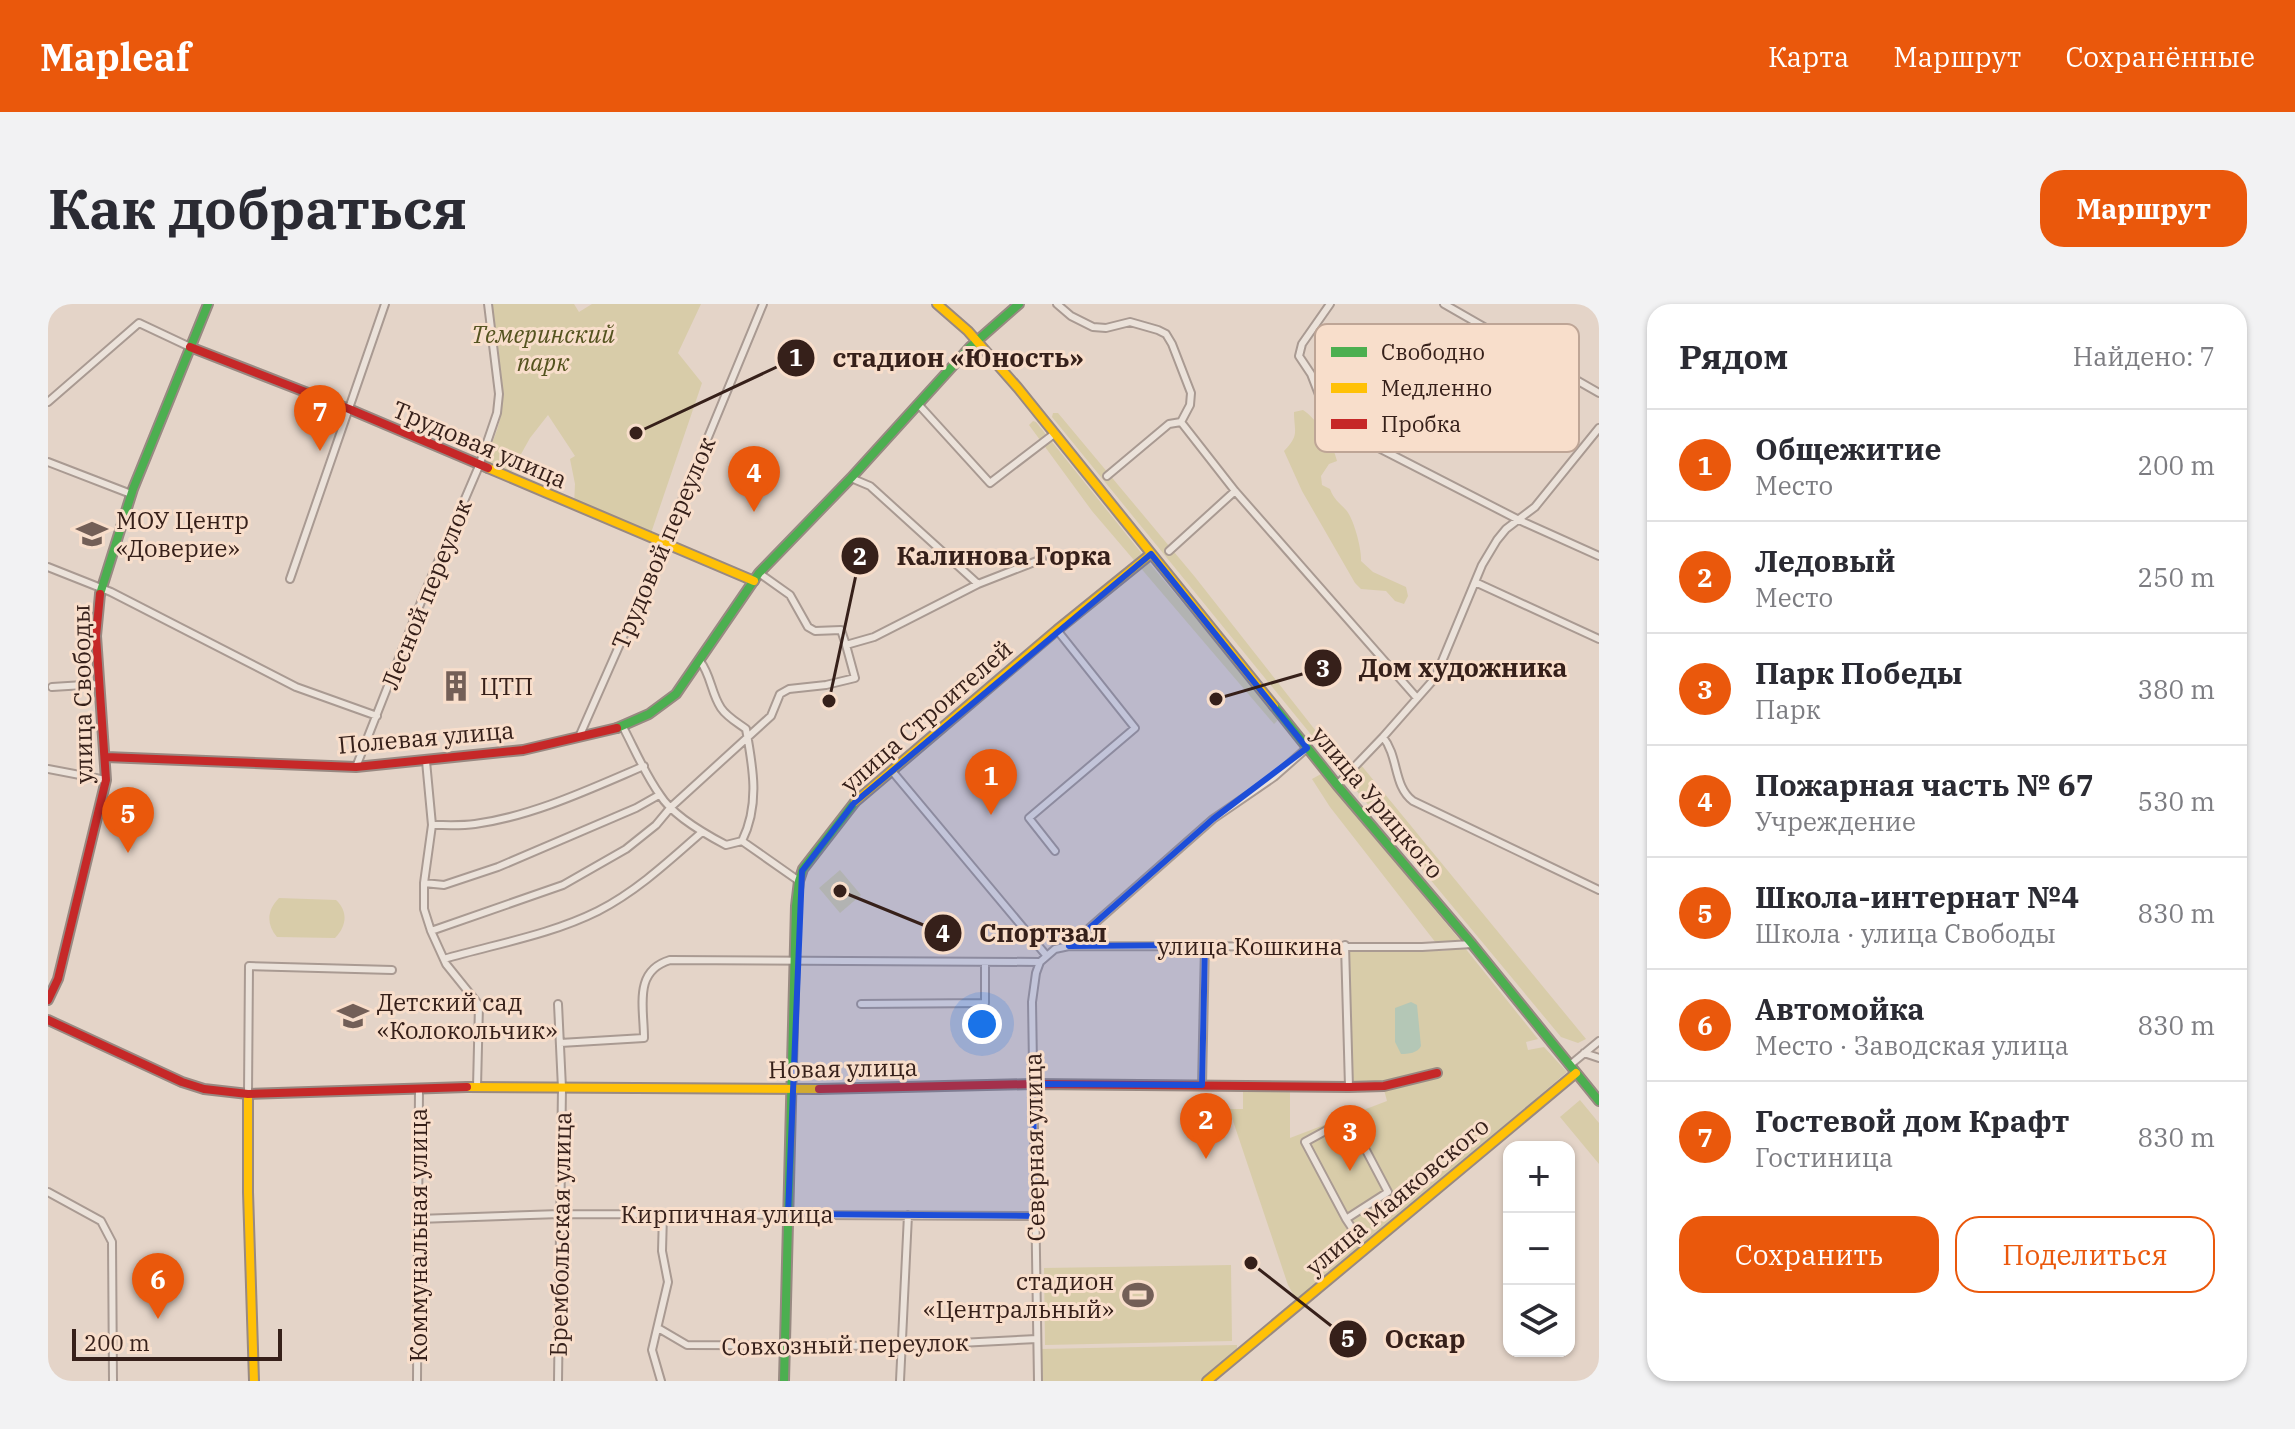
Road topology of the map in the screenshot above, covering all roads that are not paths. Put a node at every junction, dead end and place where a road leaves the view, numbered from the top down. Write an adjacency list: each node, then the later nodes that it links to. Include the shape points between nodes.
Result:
1 (208, 304): 14 (street, улица Свободы)
2 (385, 304): 20 (street)
3 (488, 304): 26 (street, Лесной переулок, via 499,394)
4 (763, 304): 32 (street, Трудовой переулок)
5 (937, 304): 13 (street, улица Урицкого)
6 (1019, 304): 13 (street, Полевая улица)
7 (1057, 304): 21 (street, via 1093,327 1130,322 1166,334 1191,393)
8 (1330, 304): 10 (street)
9 (1444, 304): 11 (street)
10 (1316, 324)
11 (1479, 324)
12 (1315, 325): 16 (street, via 1299,356)
13 (977, 341): 19 (street, Полевая улица); 23 (street, улица Урицкого)
14 (190, 347): 18 (street, via 139,323); 20 (street, Трудовая улица); 30 (street, улица Свободы)
15 (1579, 382): 17 (street)
16 (1315, 384)
17 (1599, 393)
18 (48, 402)
19 (919, 405): 23 (street, via 990,483); 28 (street, Полевая улица)
20 (349, 409): 26 (street, Трудовая улица); 39 (street)
21 (1181, 422): 27 (street, via 1169,424); 29 (street)
22 (1599, 428): 31 (street)
23 (1054, 434): 34 (street, улица Урицкого)
24 (1387, 452): 31 (street)
25 (48, 462): 30 (street)
26 (479, 466): 32 (street, Трудовая улица); 50 (street, Лесной переулок)
27 (1107, 476)
28 (851, 478): 38 (street, Полевая улица); 41 (street, via 870,486)
29 (1235, 491): 33 (street); 49 (street)
30 (131, 494): 42 (street, улица Свободы)
31 (1519, 520): 35 (street); 40 (street, via 1497,540)
32 (664, 544): 38 (street, Трудовая улица); 53 (street, Трудовой переулок)
33 (1169, 551)
34 (1151, 554): 43 (street, улица Строителей); 55 (street, улица Урицкого)
35 (1599, 556)
36 (1042, 559): 41 (street)
37 (48, 567): 42 (street, Полевая улица)
38 (756, 577): 45 (street, via 790,595 808,627 841,630); 46 (street, Полевая улица)
39 (290, 579)
40 (1475, 582): 44 (street); 49 (street, via 1442,665)
41 (978, 584): 45 (street, via 874,637)
42 (101, 587): 47 (street, улица Свободы, via 96,636); 50 (street, Полевая улица, via 296,687)
43 (1057, 630): 61 (street, улица Строителей); 69 (street, via 1135,728 1029,818)
44 (1599, 639)
45 (846, 645): 52 (street, via 855,678 789,689 780,694 771,716)
46 (700, 661): 51 (street, Полевая улица, via 676,694); 52 (street, via 722,709)
47 (100, 684): 48 (street); 56 (street, улица Свободы)
48 (52, 687)
49 (1417, 698): 54 (street)
50 (377, 716): 59 (street, Лесной переулок)
51 (623, 727): 53 (street, Полевая улица); 58 (street)
52 (748, 736): 65 (street); 68 (street, via 754,797)
53 (579, 737): 57 (street, Полевая улица, via 523,750)
54 (1383, 737): 63 (street); 72 (street, via 1404,795)
55 (1307, 748): 63 (street, улица Урицкого); 77 (street, via 1213,819)
56 (106, 757): 59 (street, Полевая улица); 62 (street, улица Свободы)
57 (426, 761): 59 (street, Полевая улица); 66 (street)
58 (644, 766): 64 (street); 66 (street, via 525,812 474,825)
59 (356, 767)
60 (48, 769): 62 (street)
61 (892, 771): 70 (street, улица Строителей, via 854,803); 78 (street)
62 (106, 780): 85 (street, улица Свободы)
63 (1337, 785): 74 (street, улица Урицкого)
64 (659, 795): 65 (street); 71 (street, via 498,867 444,885)
65 (671, 807): 67 (street); 73 (street, via 626,849 563,885)
66 (432, 825): 71 (street)
67 (702, 832): 68 (street, via 726,845); 79 (street, via 599,911)
68 (742, 841): 70 (street)
69 (1055, 851)
70 (799, 881): 80 (street, улица Строителей)
71 (424, 883): 73 (street)
72 (1599, 890)
73 (431, 931): 79 (street)
74 (1472, 944): 76 (street, улица Кошкина); 94 (street, улица Урицкого)
75 (1205, 945): 76 (street, улица Кошкина); 77 (street, улица Кошкина); 98 (street)
76 (1345, 945): 100 (street)
77 (1069, 946): 78 (street, улица Кошкина)
78 (1046, 955): 82 (street, улица Кошкина)
79 (444, 959): 99 (street, via 479,1005)
80 (794, 960): 81 (street); 91 (street, via 659,963 644,982 644,1038); 103 (street, улица Строителей)
81 (985, 962): 82 (street); 88 (street, via 985,1003)
82 (1040, 962): 97 (street, Северная улица, via 1032,1002)
83 (392, 970): 104 (street, via 249,966)
84 (49, 974): 85 (street)
85 (58, 979): 86 (street, улица Свободы)
86 (48, 1000)
87 (558, 1004): 91 (street, Брембольская улица)
88 (861, 1004)
89 (48, 1020): 104 (street, Новая улица, via 182,1082)
90 (1599, 1041): 92 (street)
91 (560, 1043): 101 (street, Брембольская улица)
92 (1584, 1053): 93 (street); 94 (street)
93 (1599, 1058)
94 (1570, 1065): 96 (street, улица Урицкого)
95 (1437, 1073): 100 (street, Новая улица, via 1384,1086)
96 (1576, 1073): 105 (street, улица Урицкого); 141 (street, улица Маяковского)
97 (1033, 1084): 98 (street, Новая улица); 103 (street, Новая улица); 125 (street, Северная улица)
98 (1202, 1085): 100 (street, Новая улица)
99 (477, 1087): 101 (street, Новая улица); 102 (street, Новая улица)
100 (1349, 1087)
101 (562, 1088): 103 (street, Новая улица); 121 (street, Брембольская улица)
102 (419, 1089): 104 (street, Новая улица); 126 (street, Коммунальная улица)
103 (791, 1090): 123 (street, улица Строителей)
104 (248, 1094): 134 (street)
105 (1599, 1101)
106 (1362, 1141): 107 (street); 108 (street); 111 (street, via 1349,1118 1305,1142)
107 (1353, 1146)
108 (1369, 1155): 109 (street); 112 (street)
109 (1361, 1159)
110 (1327, 1161): 111 (street)
111 (1317, 1166): 115 (street)
112 (1376, 1170): 113 (street); 118 (street)
113 (1368, 1173)
114 (1334, 1175): 115 (street)
115 (1325, 1180): 119 (street)
116 (1343, 1191): 119 (street)
117 (48, 1192): 133 (street, via 101,1221 112,1242)
118 (1388, 1192): 120 (street); 127 (street)
119 (1334, 1196): 127 (street)
120 (1392, 1201)
121 (560, 1214): 122 (street, Кирпичная улица); 126 (street, Кирпичная улица); 136 (street, Брембольская улица)
122 (663, 1214): 123 (street, Кирпичная улица); 129 (street, via 668,1282)
123 (788, 1214): 124 (street, Кирпичная улица); 131 (street, улица Строителей)
124 (908, 1215): 125 (street, Кирпичная улица); 132 (street)
125 (1035, 1216): 130 (street, Северная улица)
126 (418, 1219): 135 (street, Коммунальная улица)
127 (1346, 1219): 128 (street)
128 (1354, 1231)
129 (658, 1328): 131 (street, Совхозный переулок, via 687,1345); 137 (street, via 652,1350)
130 (1037, 1339): 132 (street, Совхозный переулок); 140 (street, Северная улица)
131 (785, 1346): 132 (street, Совхозный переулок); 138 (street, улица Строителей)
132 (901, 1346): 139 (street)
133 (113, 1381)
134 (254, 1381)
135 (417, 1381)
136 (558, 1381)
137 (661, 1381)
138 (784, 1381)
139 (900, 1381)
140 (1038, 1381)
141 (1207, 1381)

